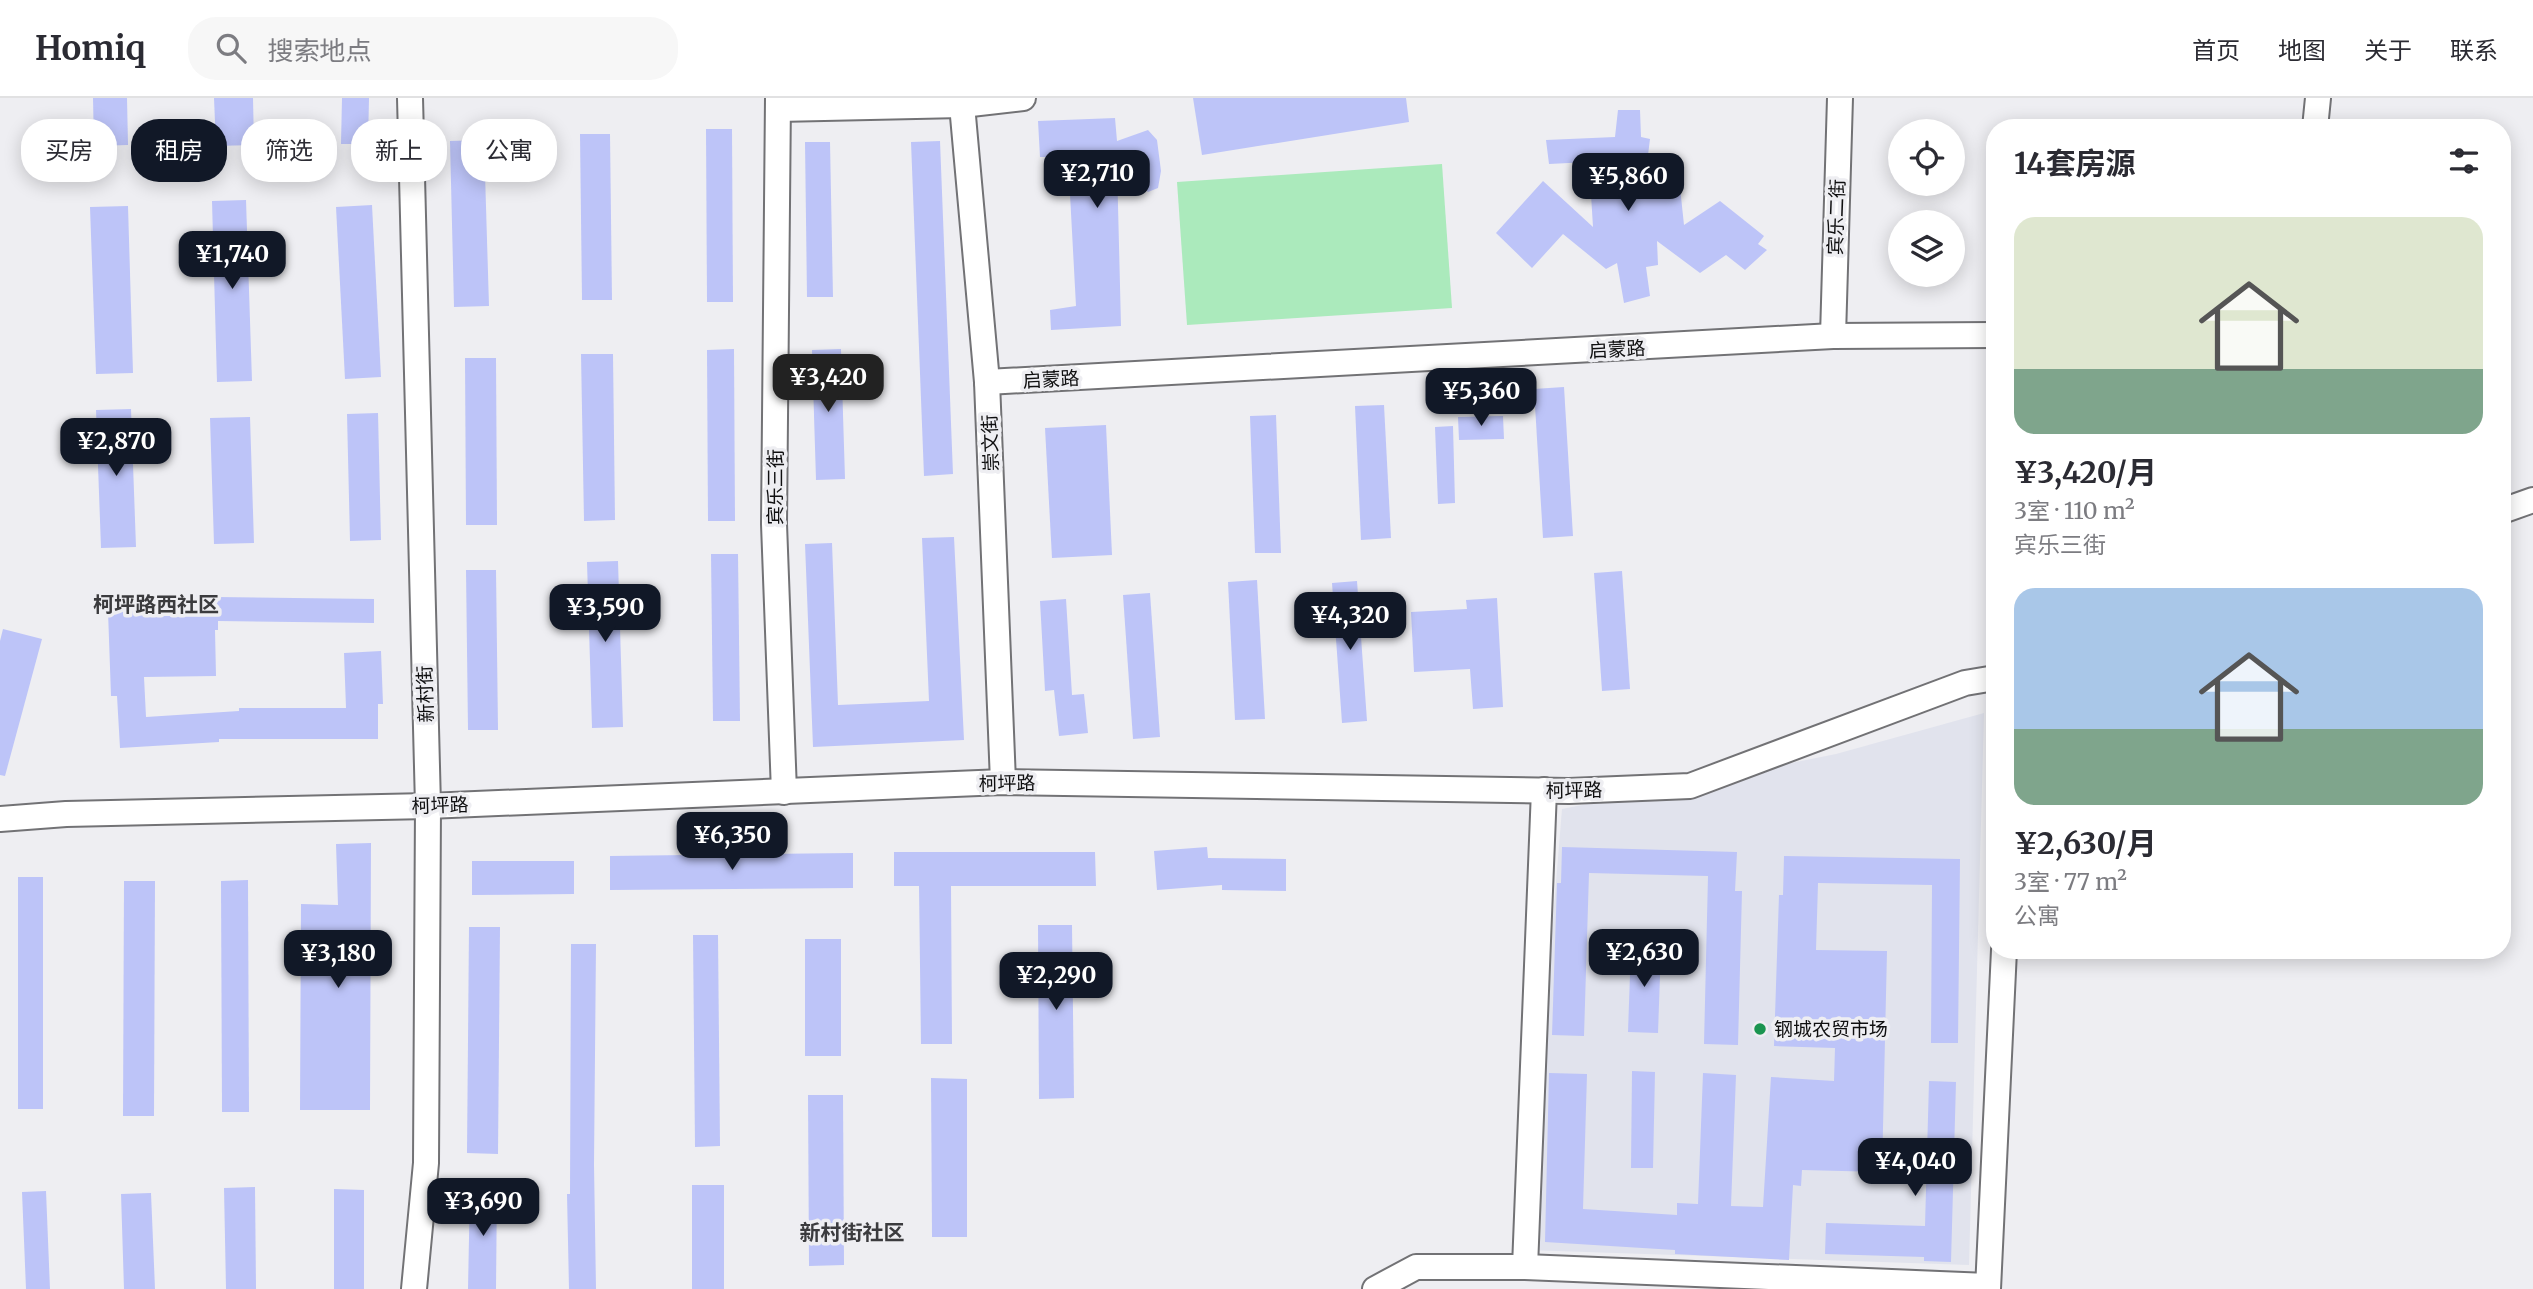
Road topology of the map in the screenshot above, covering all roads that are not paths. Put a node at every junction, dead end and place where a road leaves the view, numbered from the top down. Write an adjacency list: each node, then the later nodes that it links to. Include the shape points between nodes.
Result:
1 (410, 98): 17 (street, 新村街)
2 (1023, 98): 6 (street)
3 (1840, 98): 9 (street, 宾乐二街)
4 (2318, 98): 7 (street)
5 (778, 104): 6 (street); 16 (street, 宾乐三街, via 774,524)
6 (962, 104): 10 (street, 崇文街)
7 (2316, 119)
8 (1986, 335): 9 (street, 启蒙路)
9 (1833, 336): 10 (street, 启蒙路)
10 (987, 382): 14 (street, 崇文街)
11 (2533, 500): 12 (street)
12 (2511, 508)
13 (1986, 680): 15 (street, 柯坪路, via 1965,683 1690,786)
14 (1003, 782): 15 (street, 柯坪路); 16 (street, 柯坪路)
15 (1544, 790): 20 (street)
16 (784, 792): 17 (street, 柯坪路)
17 (428, 806): 18 (street, 柯坪路); 22 (street, 新村街, via 426,1163)
18 (0, 819)
19 (2004, 959): 21 (street)
20 (1525, 1267): 21 (street); 23 (street, via 1416,1267)
21 (1988, 1288)
22 (414, 1289)
23 (1375, 1289)

